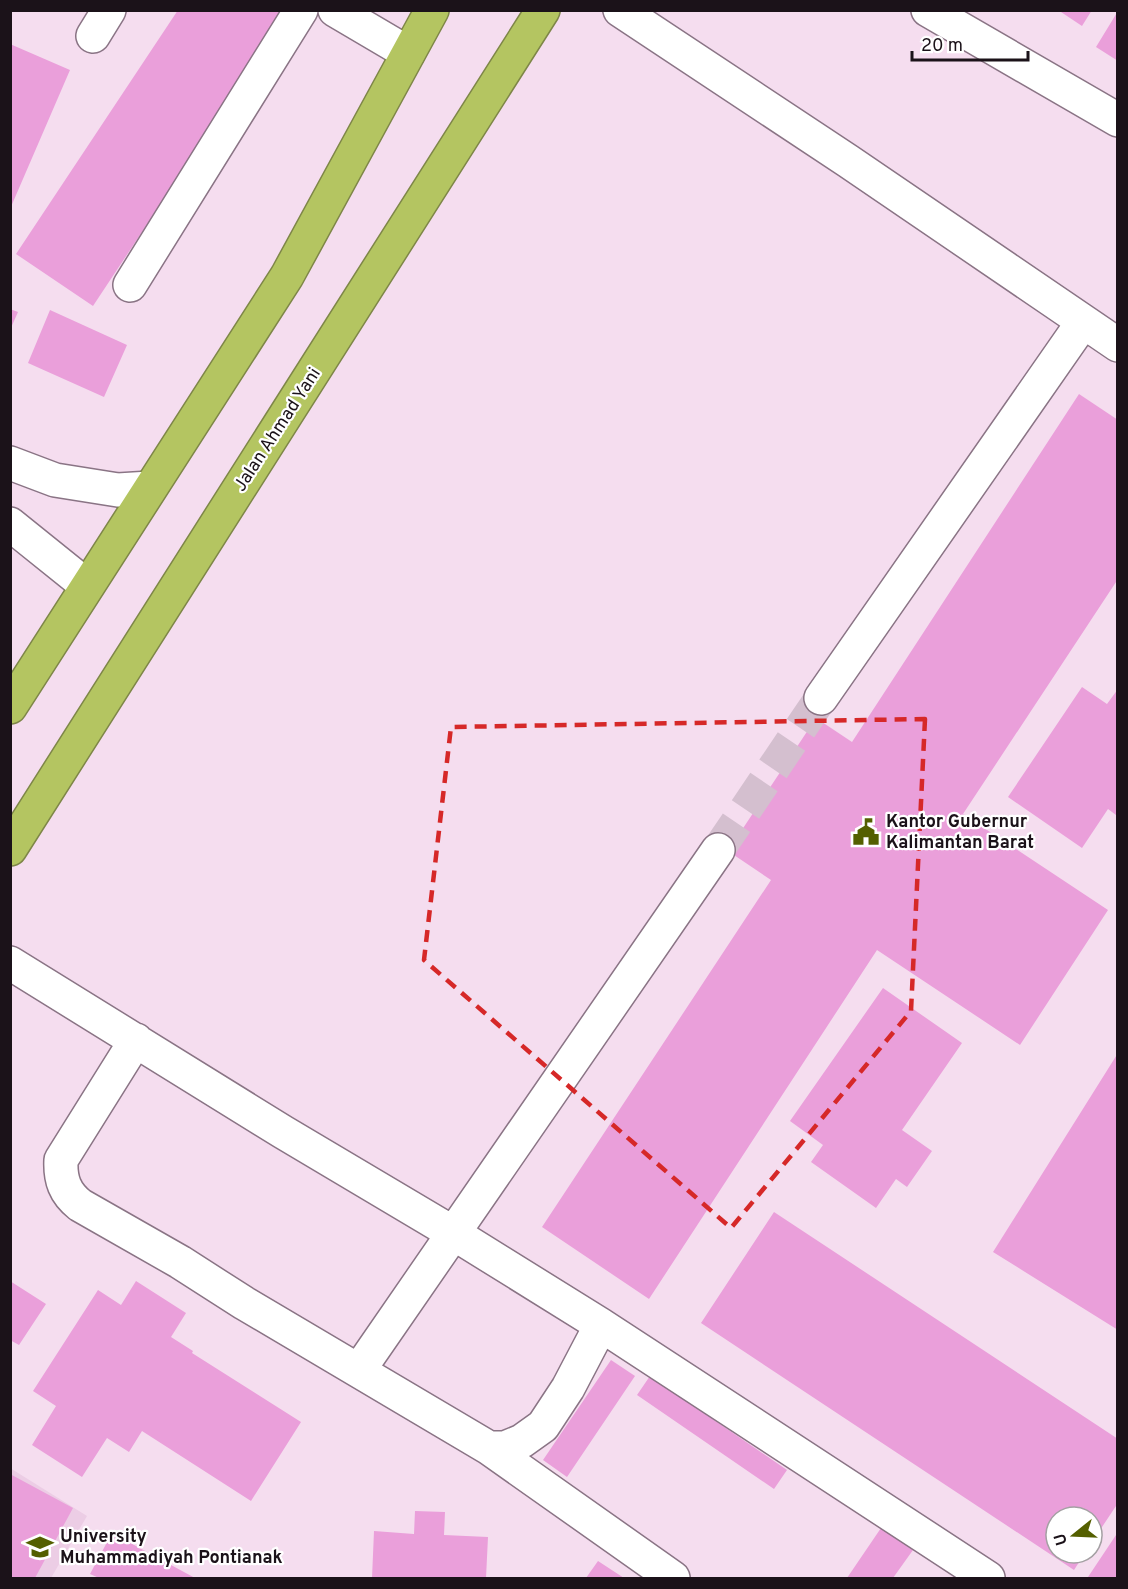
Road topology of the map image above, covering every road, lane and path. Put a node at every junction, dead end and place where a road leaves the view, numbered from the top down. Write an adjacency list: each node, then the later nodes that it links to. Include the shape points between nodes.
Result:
1 (301, 10): 9 (street)
2 (335, 10): 7 (street)
3 (432, 10): 7 (highway)
4 (543, 10): 18 (highway, Jalan Ahmad Yani)
5 (620, 10): 10 (street)
6 (928, 10): 8 (street)
7 (408, 53): 13 (highway, via 287,276)
8 (1118, 120)
9 (130, 285)
10 (1083, 322): 11 (street); 17 (street)
11 (1118, 345)
12 (10, 463): 13 (street, via 55,480 118,490)
13 (150, 488): 15 (highway)
14 (10, 524): 15 (street)
15 (87, 586): 16 (highway)
16 (14, 696)
17 (821, 698)
18 (10, 849)
19 (718, 850): 22 (street)
20 (10, 963): 21 (street)
21 (135, 1040): 22 (street); 24 (street, via 61,1160 60,1173 69,1197)
22 (453, 1233): 23 (street); 24 (street)
23 (601, 1325): 25 (street, via 543,1426 505,1448); 27 (street)
24 (359, 1370): 25 (street)
25 (489, 1448): 26 (street)
26 (673, 1578)
27 (987, 1578)

